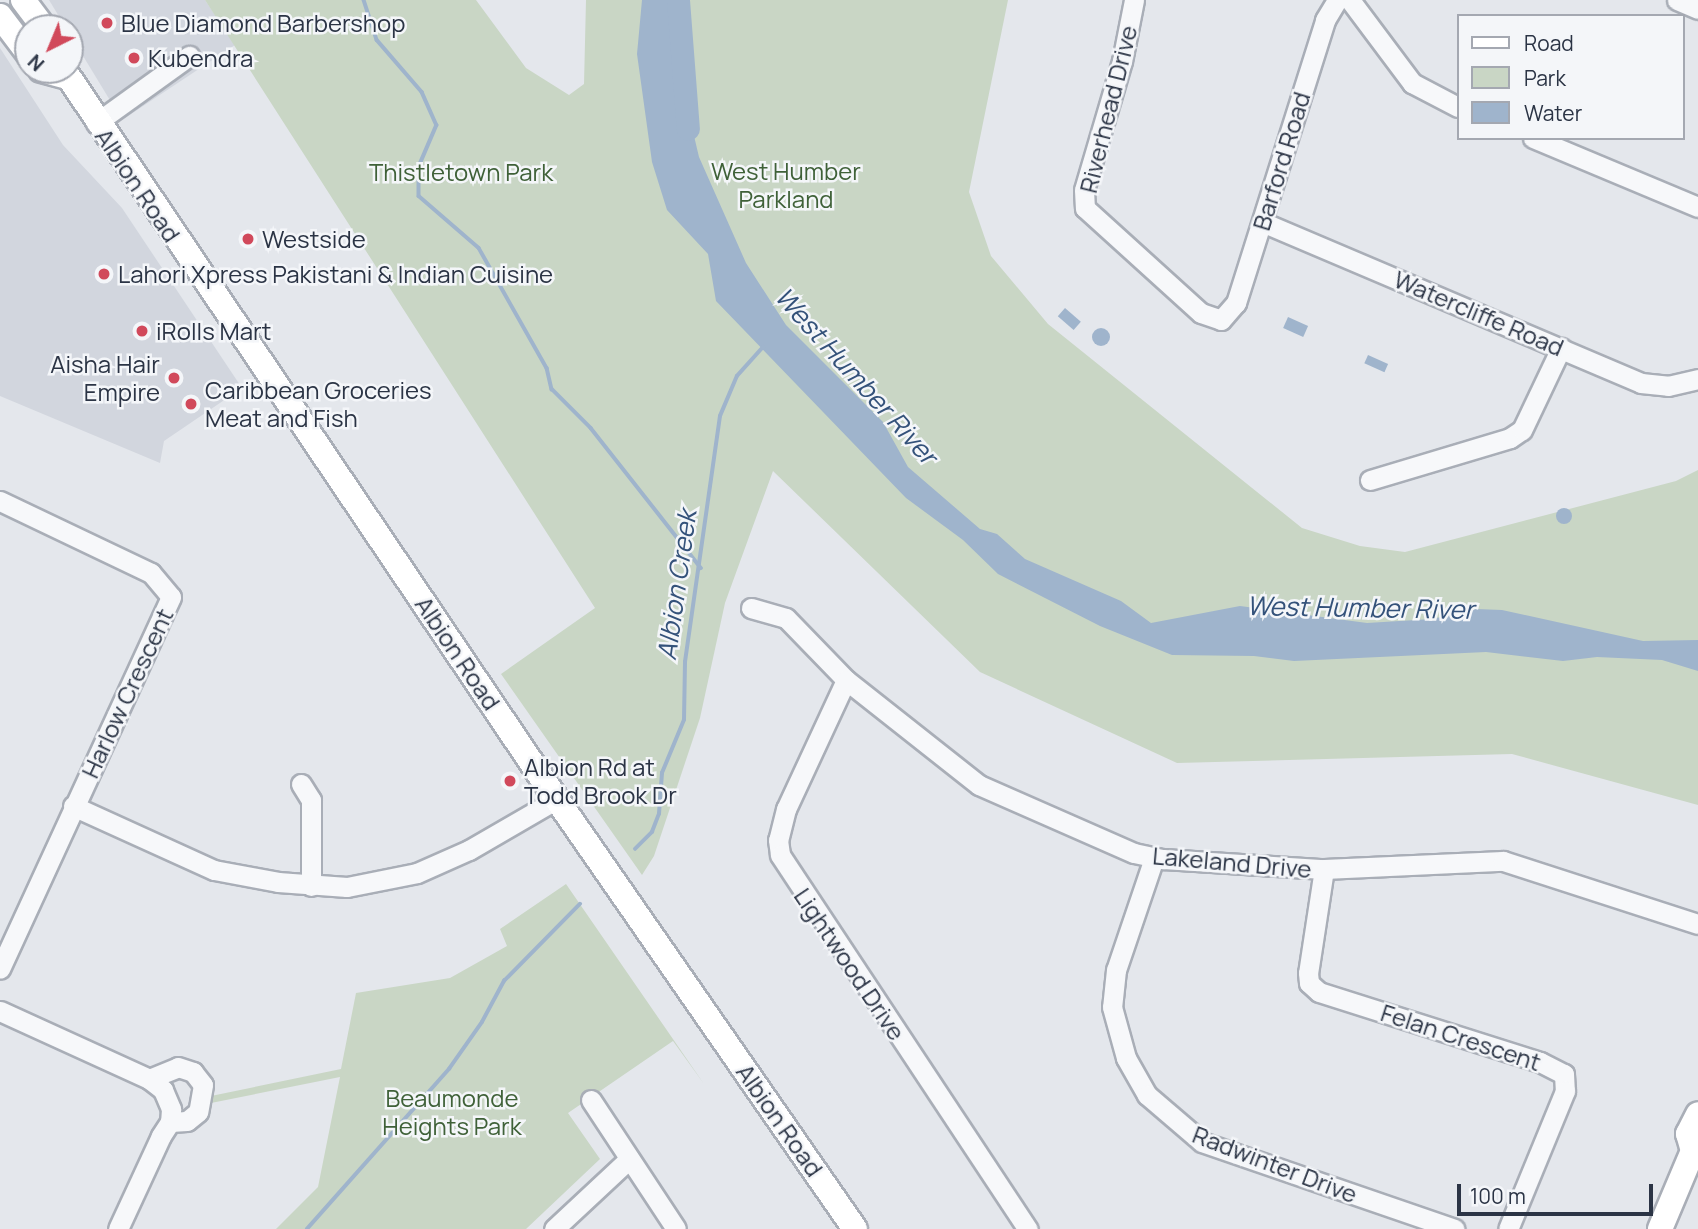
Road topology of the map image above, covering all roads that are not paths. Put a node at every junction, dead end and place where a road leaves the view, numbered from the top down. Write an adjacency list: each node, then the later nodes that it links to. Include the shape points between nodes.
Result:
1 (1133, 0): 15 (street, Riverhead Drive, via 1122,61 1084,190 1085,208 1201,313)
2 (1337, 0): 14 (street, Barford Road, via 1325,20)
3 (1350, 0): 10 (street, via 1412,83)
4 (1677, 0): 5 (street)
5 (1698, 9)
6 (0, 16): 7 (main road)
7 (14, 40)
8 (189, 56): 11 (street)
9 (65, 84): 11 (main road, Albion Road)
10 (1456, 106)
11 (96, 124): 23 (main road, Albion Road)
12 (1539, 140): 13 (street)
13 (1698, 207)
14 (1262, 222): 15 (street, Barford Road, via 1236,303); 16 (street, Watercliffe Road)
15 (1220, 320)
16 (1562, 348): 17 (street, Watercliffe Road, via 1655,387); 18 (street, via 1522,430 1510,438)
17 (1698, 379)
18 (1370, 480)
19 (0, 501): 24 (street, Harlow Crescent, via 151,573 171,597)
20 (751, 608): 21 (street, Lakeland Drive, via 786,618)
21 (846, 680): 25 (street, Lakeland Drive, via 979,785); 41 (street, Lightwood Drive, via 786,809 778,840 780,855)
22 (301, 785): 27 (street, via 311,800)
23 (557, 799): 27 (street, via 469,850 417,873 347,887); 40 (main road, Albion Road)
24 (74, 806): 27 (street, via 214,870); 29 (street, Harlow Crescent)
25 (1154, 858): 26 (street, Lakeland Drive); 42 (street, Radwinter Drive, via 1116,970 1112,1007 1126,1058 1147,1095 1202,1142)
26 (1324, 869): 28 (street, Lakeland Drive, via 1503,861); 43 (street, Felan Crescent, via 1308,973 1319,992 1540,1062 1564,1074 1565,1091)
27 (311, 886)
28 (1698, 924)
29 (0, 969)
30 (0, 1011): 31 (street)
31 (149, 1079): 34 (street, via 163,1090 171,1109); 34 (street, via 178,1067 193,1072 203,1084 198,1112 187,1121)
32 (591, 1100): 36 (street)
33 (1698, 1114): 35 (main road, via 1688,1134)
34 (170, 1122): 37 (street)
35 (1696, 1150): 44 (main road)
36 (629, 1159): 38 (street); 39 (street)
37 (118, 1229)
38 (554, 1229)
39 (676, 1229)
40 (855, 1229)
41 (1028, 1229)
42 (1454, 1229)
43 (1508, 1229)
44 (1660, 1229)

